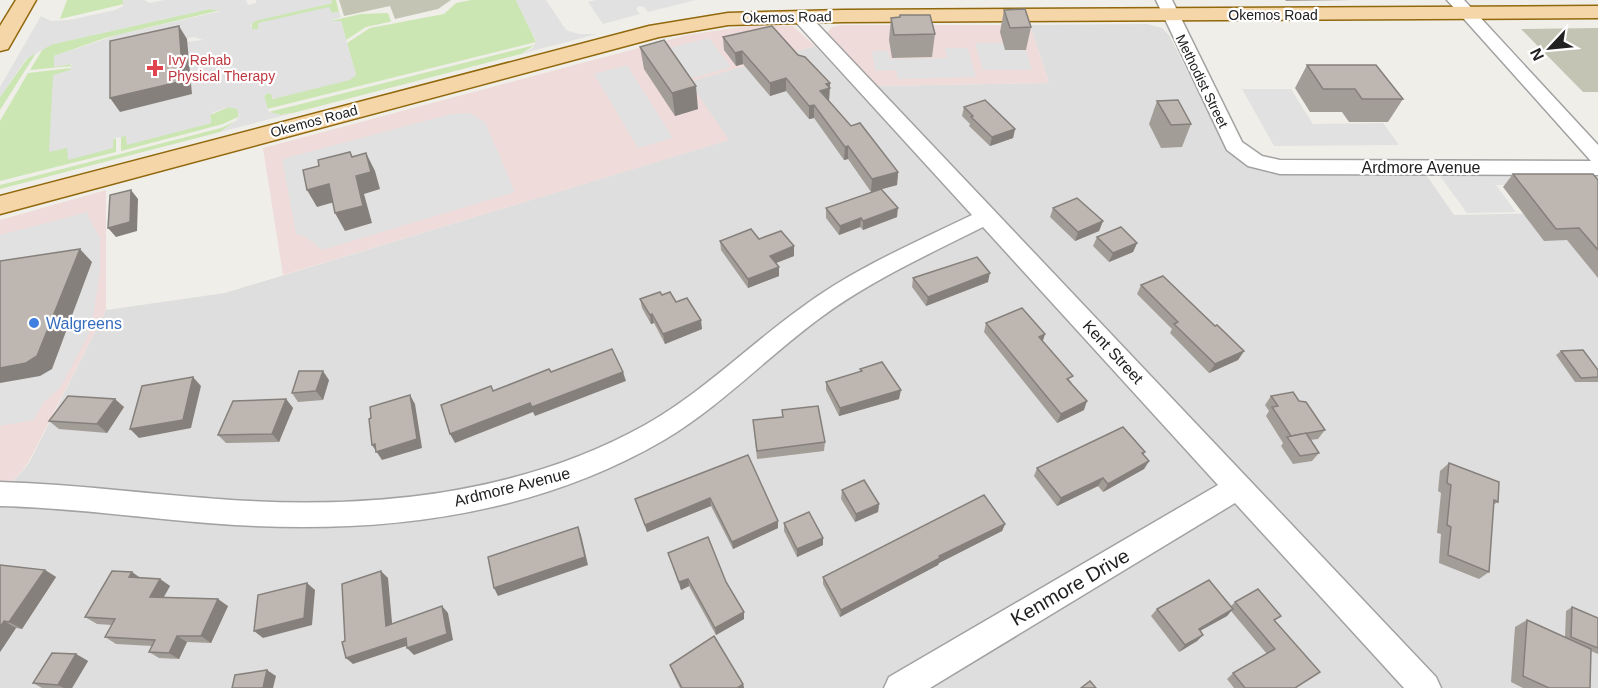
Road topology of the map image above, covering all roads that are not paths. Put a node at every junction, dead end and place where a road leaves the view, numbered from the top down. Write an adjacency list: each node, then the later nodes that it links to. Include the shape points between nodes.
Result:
1 (27, 0): 6 (main road)
2 (1460, 6): 3 (main road, Okemos Road); 4 (main road, Okemos Road); 8 (street)
3 (1167, 8): 5 (main road, Okemos Road); 7 (street, Methodist Street, via 1234,146)
4 (1598, 12)
5 (800, 16): 10 (main road, Okemos Road, via 728,19 666,29); 11 (street, Kent Street)
6 (0, 44)
7 (1246, 157): 9 (street, Ardmore Avenue, via 1280,166)
8 (1598, 157)
9 (1598, 168)
10 (0, 205)
11 (987, 216): 12 (street, Kent Street); 13 (street, Ardmore Avenue, via 872,274 812,312 657,431 602,460 533,485 388,512 309,515)
12 (1239, 488): 14 (street, Kenmore Drive); 15 (street, Kent Street)
13 (0, 494)
14 (900, 688)
15 (1425, 688)

